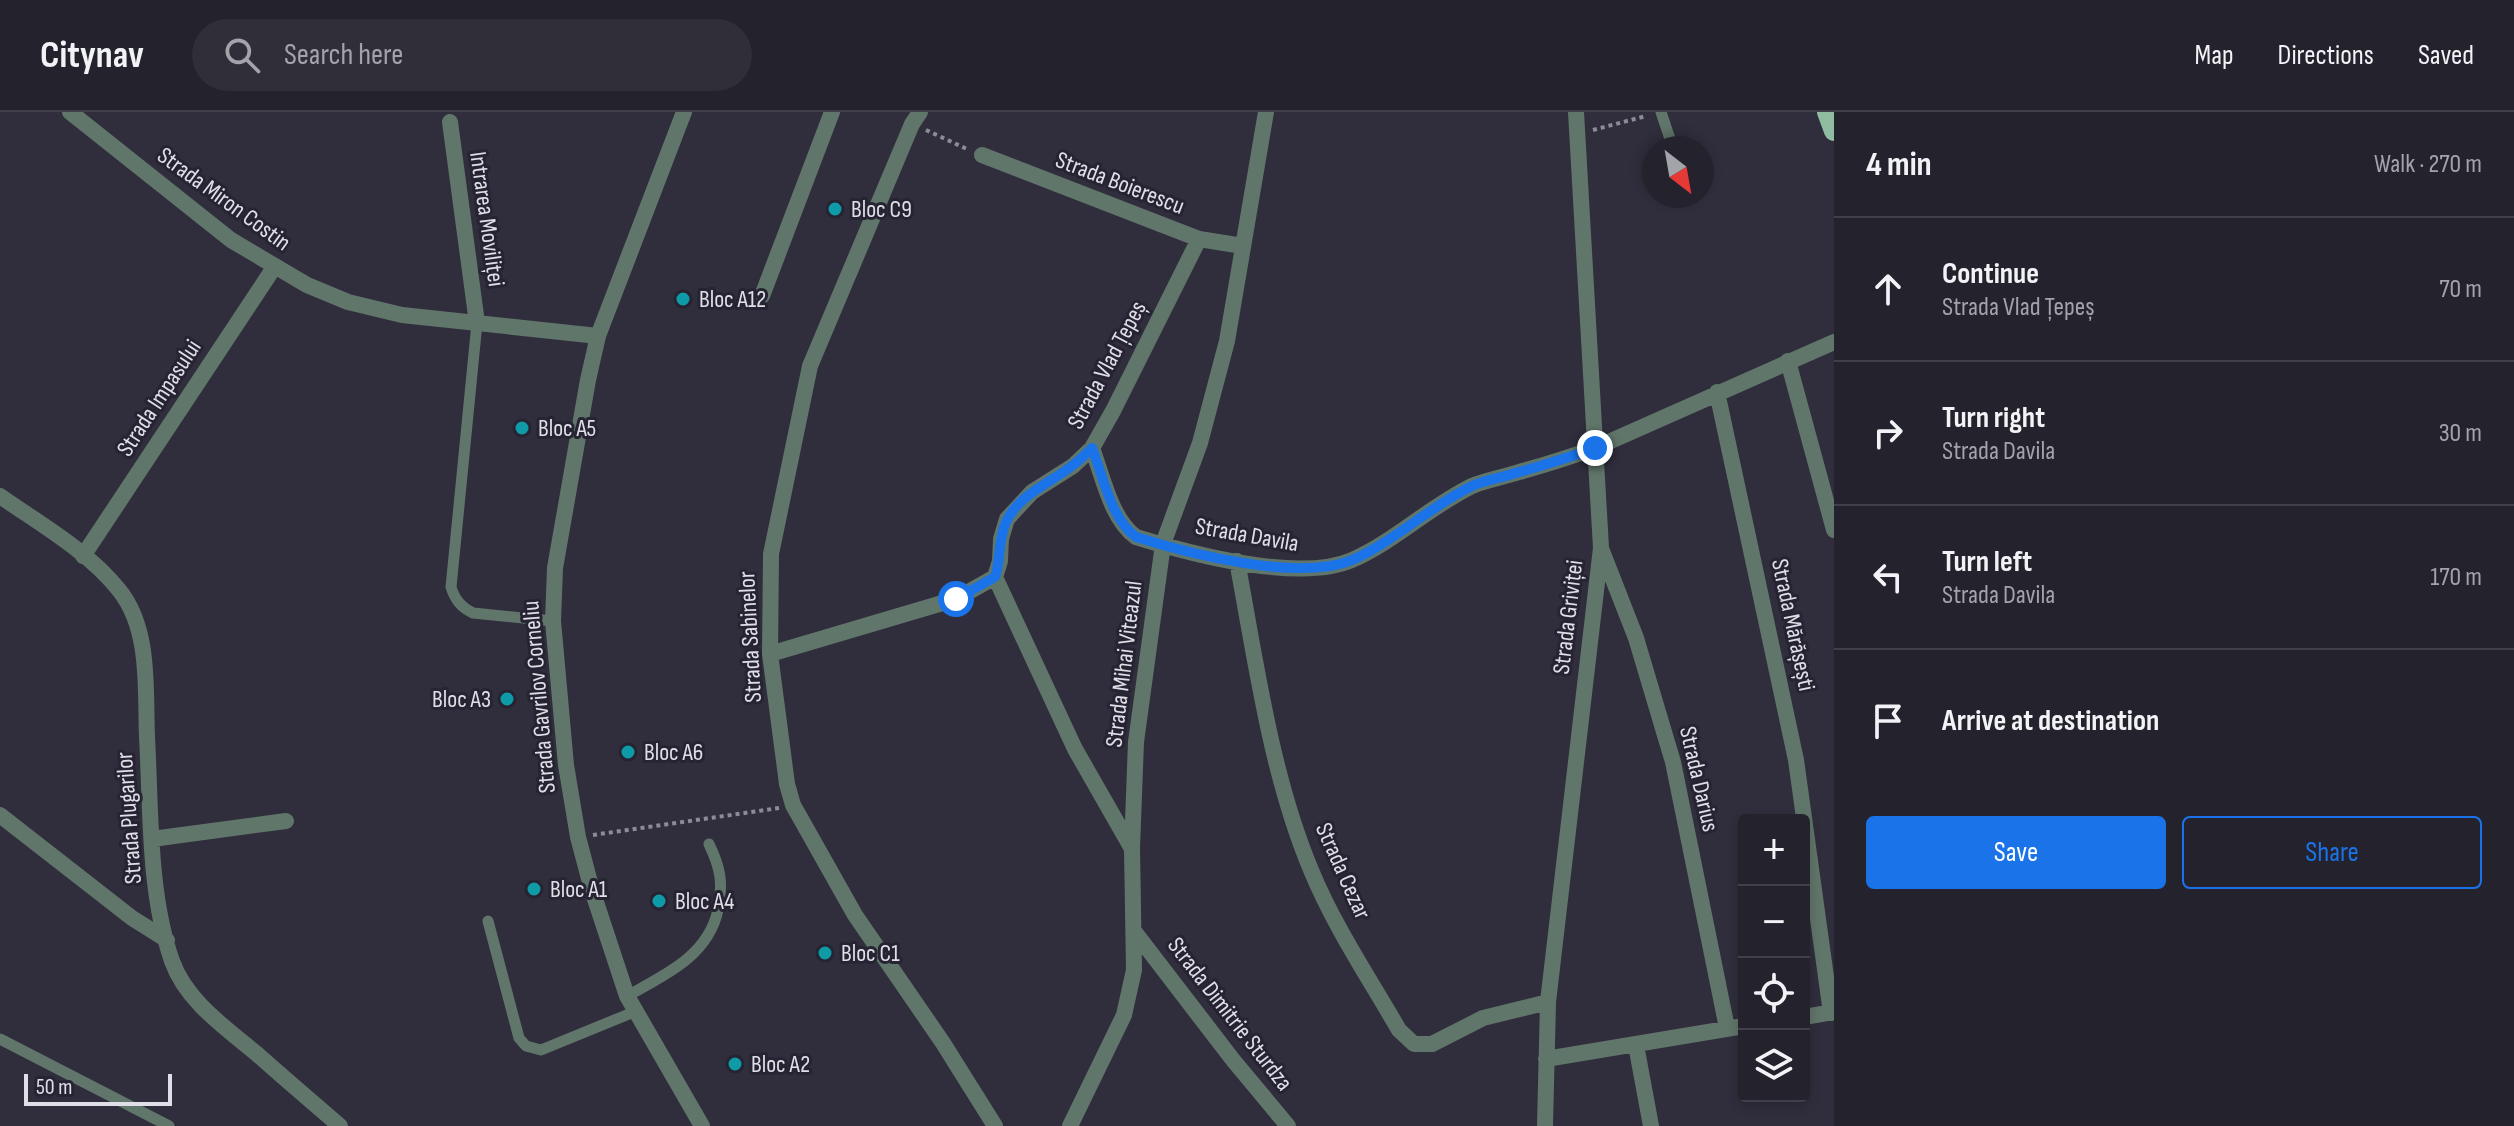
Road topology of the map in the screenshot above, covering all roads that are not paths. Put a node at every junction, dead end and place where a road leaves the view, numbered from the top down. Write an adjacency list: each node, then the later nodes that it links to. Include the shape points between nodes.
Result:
1 (70, 112): 15 (street, Strada Miron Costin, via 231,240)
2 (684, 112): 18 (street, Strada Gavrilov Corneliu)
3 (832, 112): 16 (street)
4 (1266, 112): 14 (street, Strada Mihai Viteazul)
5 (1576, 112): 23 (street, Strada Griviței)
6 (1661, 112): 11 (lane)
7 (1827, 112): 10 (main road)
8 (916, 118): 32 (street, Strada Sabinelor, via 810,366 771,554)
9 (450, 122): 17 (street, Intrarea Moviliței)
10 (1834, 131)
11 (1669, 136)
12 (982, 155): 13 (street, Strada Boierescu)
13 (1199, 239): 14 (street, Strada Boierescu); 22 (street, Strada Vlad Țepeș)
14 (1243, 246): 26 (street, Strada Mihai Viteazul, via 1227,341 1200,443)
15 (275, 266): 17 (street, Strada Miron Costin, via 348,302 402,315); 28 (street, Strada Impasului)
16 (762, 296)
17 (477, 323): 18 (street, Strada Miron Costin); 31 (lane, via 451,587 464,609 473,613)
18 (598, 336): 31 (street, Strada Gavrilov Corneliu, via 555,568)
19 (1834, 342): 20 (street, Strada Davila)
20 (1788, 361): 21 (street, Strada Davila); 25 (street)
21 (1717, 392): 23 (street, Strada Davila); 44 (street, Strada Mărășești, via 1796,760)
22 (1092, 448): 26 (street, Strada Davila, via 1126,530); 30 (street, Strada Vlad Țepeș, via 1032,492 1007,519)
23 (1595, 448): 27 (street, Strada Griviței); 29 (street, Strada Davila, via 1476,484 1351,560 1305,570)
24 (0, 496): 28 (street, Strada Plugarilor)
25 (1834, 530)
26 (1163, 544): 29 (street, Strada Davila); 37 (street, Strada Mihai Viteazul, via 1136,742)
27 (1601, 548): 42 (street, Strada Griviței); 47 (street, Strada Darius, via 1636,638 1673,762)
28 (83, 556): 35 (street, Strada Plugarilor, via 121,591 135,618 144,659)
29 (1237, 561): 42 (street, Strada Cezar, via 1275,758 1310,868 1399,1030 1414,1044 1432,1044 1483,1018)
30 (995, 577): 32 (street, via 956,599); 37 (street, via 1075,749)
31 (553, 621): 41 (street, Strada Gavrilov Corneliu, via 578,837)
32 (770, 654): 54 (street, Strada Sabinelor, via 793,805 855,915)
33 (0, 815): 40 (street)
34 (286, 821): 35 (street)
35 (152, 839): 40 (street, Strada Plugarilor)
36 (709, 844): 41 (lane, via 723,886 714,926 697,951)
37 (1132, 848): 39 (street, Strada Mihai Viteazul)
38 (488, 921): 43 (lane, via 519,1038 526,1046 541,1050)
39 (1134, 931): 55 (street, Strada Mihai Viteazul, via 1134,970 1124,1015); 56 (street, Strada Dimitrie Sturdza)
40 (167, 940): 53 (street, Strada Plugarilor, via 181,979 200,1005)
41 (627, 996): 43 (street, Strada Gavrilov Corneliu)
42 (1548, 1002): 50 (street, Strada Griviței)
43 (634, 1012): 51 (street, Strada Gavrilov Corneliu)
44 (1833, 1012): 45 (street)
45 (1810, 1016)
46 (1738, 1027): 47 (street)
47 (1727, 1028): 49 (street)
48 (0, 1039): 52 (lane)
49 (1636, 1045): 50 (street); 58 (street)
50 (1546, 1059): 57 (street, Strada Griviței)
51 (699, 1125)
52 (169, 1126)
53 (340, 1126)
54 (995, 1126)
55 (1070, 1126)
56 (1288, 1126)
57 (1545, 1126)
58 (1651, 1126)

